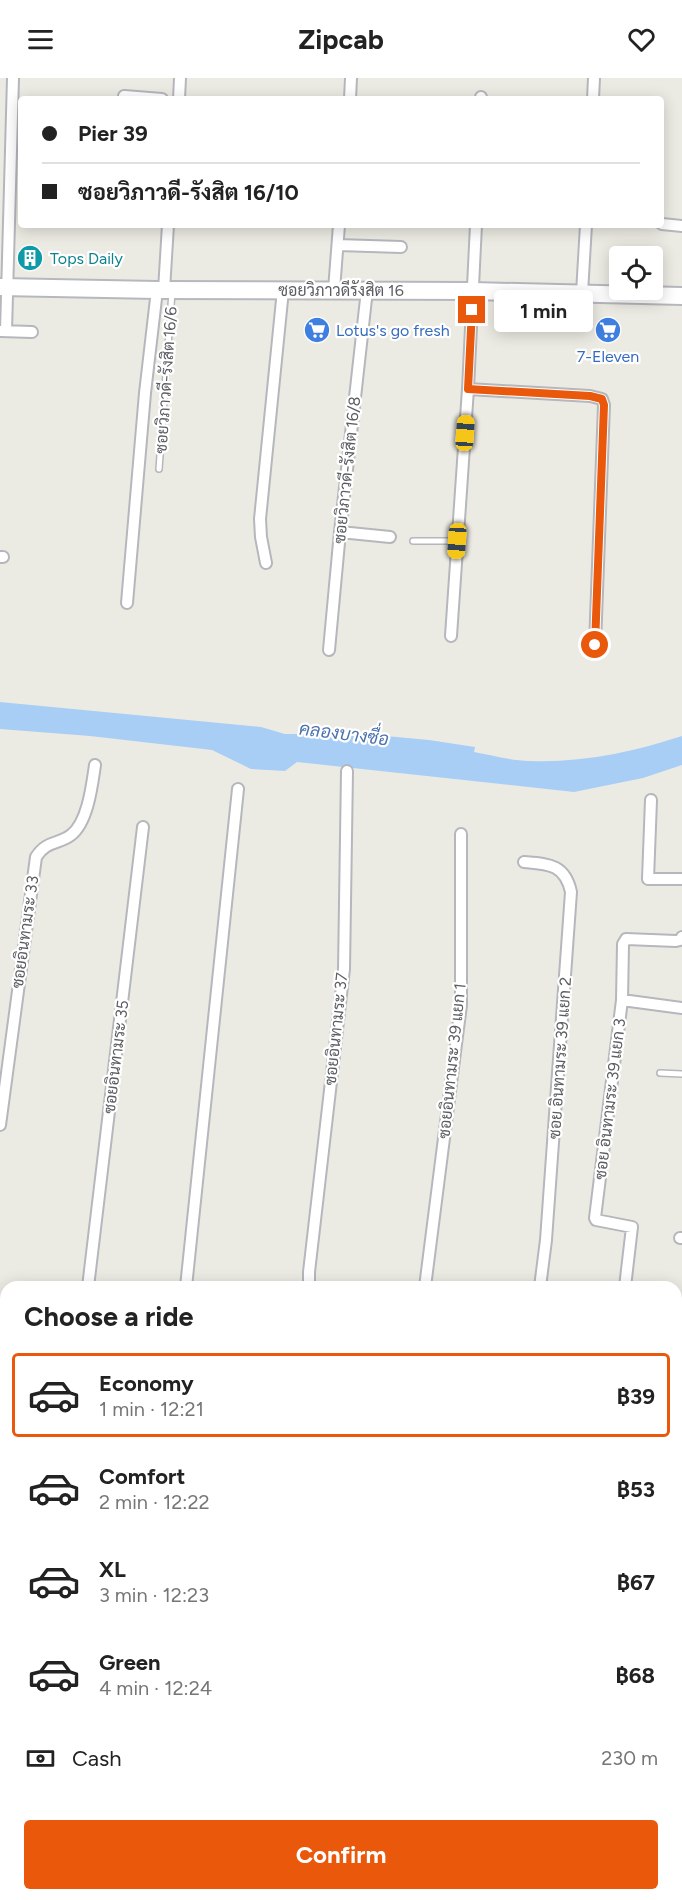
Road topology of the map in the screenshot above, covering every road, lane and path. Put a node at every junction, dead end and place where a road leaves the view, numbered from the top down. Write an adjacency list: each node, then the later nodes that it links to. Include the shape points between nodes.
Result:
1 (13, 78): 16 (street)
2 (180, 78): 5 (street)
3 (351, 78): 6 (street)
4 (594, 78): 7 (street)
5 (179, 96)
6 (350, 96)
7 (592, 96)
8 (664, 224): 9 (street)
9 (682, 226)
10 (168, 228): 17 (street)
11 (339, 228): 14 (street)
12 (476, 228): 21 (street)
13 (586, 228): 22 (street)
14 (338, 246): 15 (street); 19 (street)
15 (401, 247)
16 (4, 287): 17 (street, ซอยวิภาวดีรังสิต 16); 24 (street)
17 (164, 290): 18 (street, ซอยวิภาวดีรังสิต 16); 27 (lane, ซอยวิภาวดี-รังสิต 16/6); 33 (street, via 145,393)
18 (283, 290): 19 (street, ซอยวิภาวดีรังสิต 16); 32 (street, via 260,519)
19 (334, 290): 20 (street, ซอยวิภาวดีรังสิต 16)
20 (367, 290): 21 (street, ซอยวิภาวดีรังสิต 16); 28 (street, ซอยวิภาวดี-รังสิต 16/8)
21 (473, 291): 22 (street, ซอยวิภาวดีรังสิต 16); 26 (street)
22 (582, 293): 23 (street, ซอยวิภาวดีรังสิต 16)
23 (682, 296)
24 (3, 331): 25 (street)
25 (32, 332)
26 (468, 389): 31 (street); 35 (street, via 602,399)
27 (159, 469)
28 (340, 532): 29 (street); 36 (street, ซอยวิภาวดี-รังสิต 16/8)
29 (390, 537)
30 (413, 541): 31 (lane)
31 (457, 541): 34 (street)
32 (266, 563)
33 (127, 603)
34 (451, 636)
35 (595, 645)
36 (329, 650)
37 (95, 765): 50 (street, ซอยอินทามระ 33, via 79,826 72,834 42,848 36,857)
38 (347, 771): 53 (street, ซอยอินทามระ 37, via 344,969)
39 (238, 789): 52 (street)
40 (651, 800): 44 (street, via 648,879)
41 (143, 827): 51 (street, ซอยอินทามระ 35)
42 (460, 834): 54 (street, ซอยอินทามระ 39 แยก 1, via 461,1005)
43 (524, 862): 55 (street, ซอย อินทามระ 39 แยก 2, via 549,864 558,869 569,882 571,892)
44 (682, 879)
45 (682, 937): 46 (street, ซอย อินทามระ 39 แยก 3, via 676,941 624,941)
46 (622, 1000): 47 (street); 56 (street, ซอย อินทามระ 39 แยก 3, via 595,1218 632,1228)
47 (682, 1008)
48 (660, 1073): 49 (lane)
49 (682, 1074)
50 (0, 1125)
51 (89, 1281)
52 (187, 1281)
53 (309, 1281)
54 (426, 1281)
55 (541, 1281)
56 (626, 1281)

